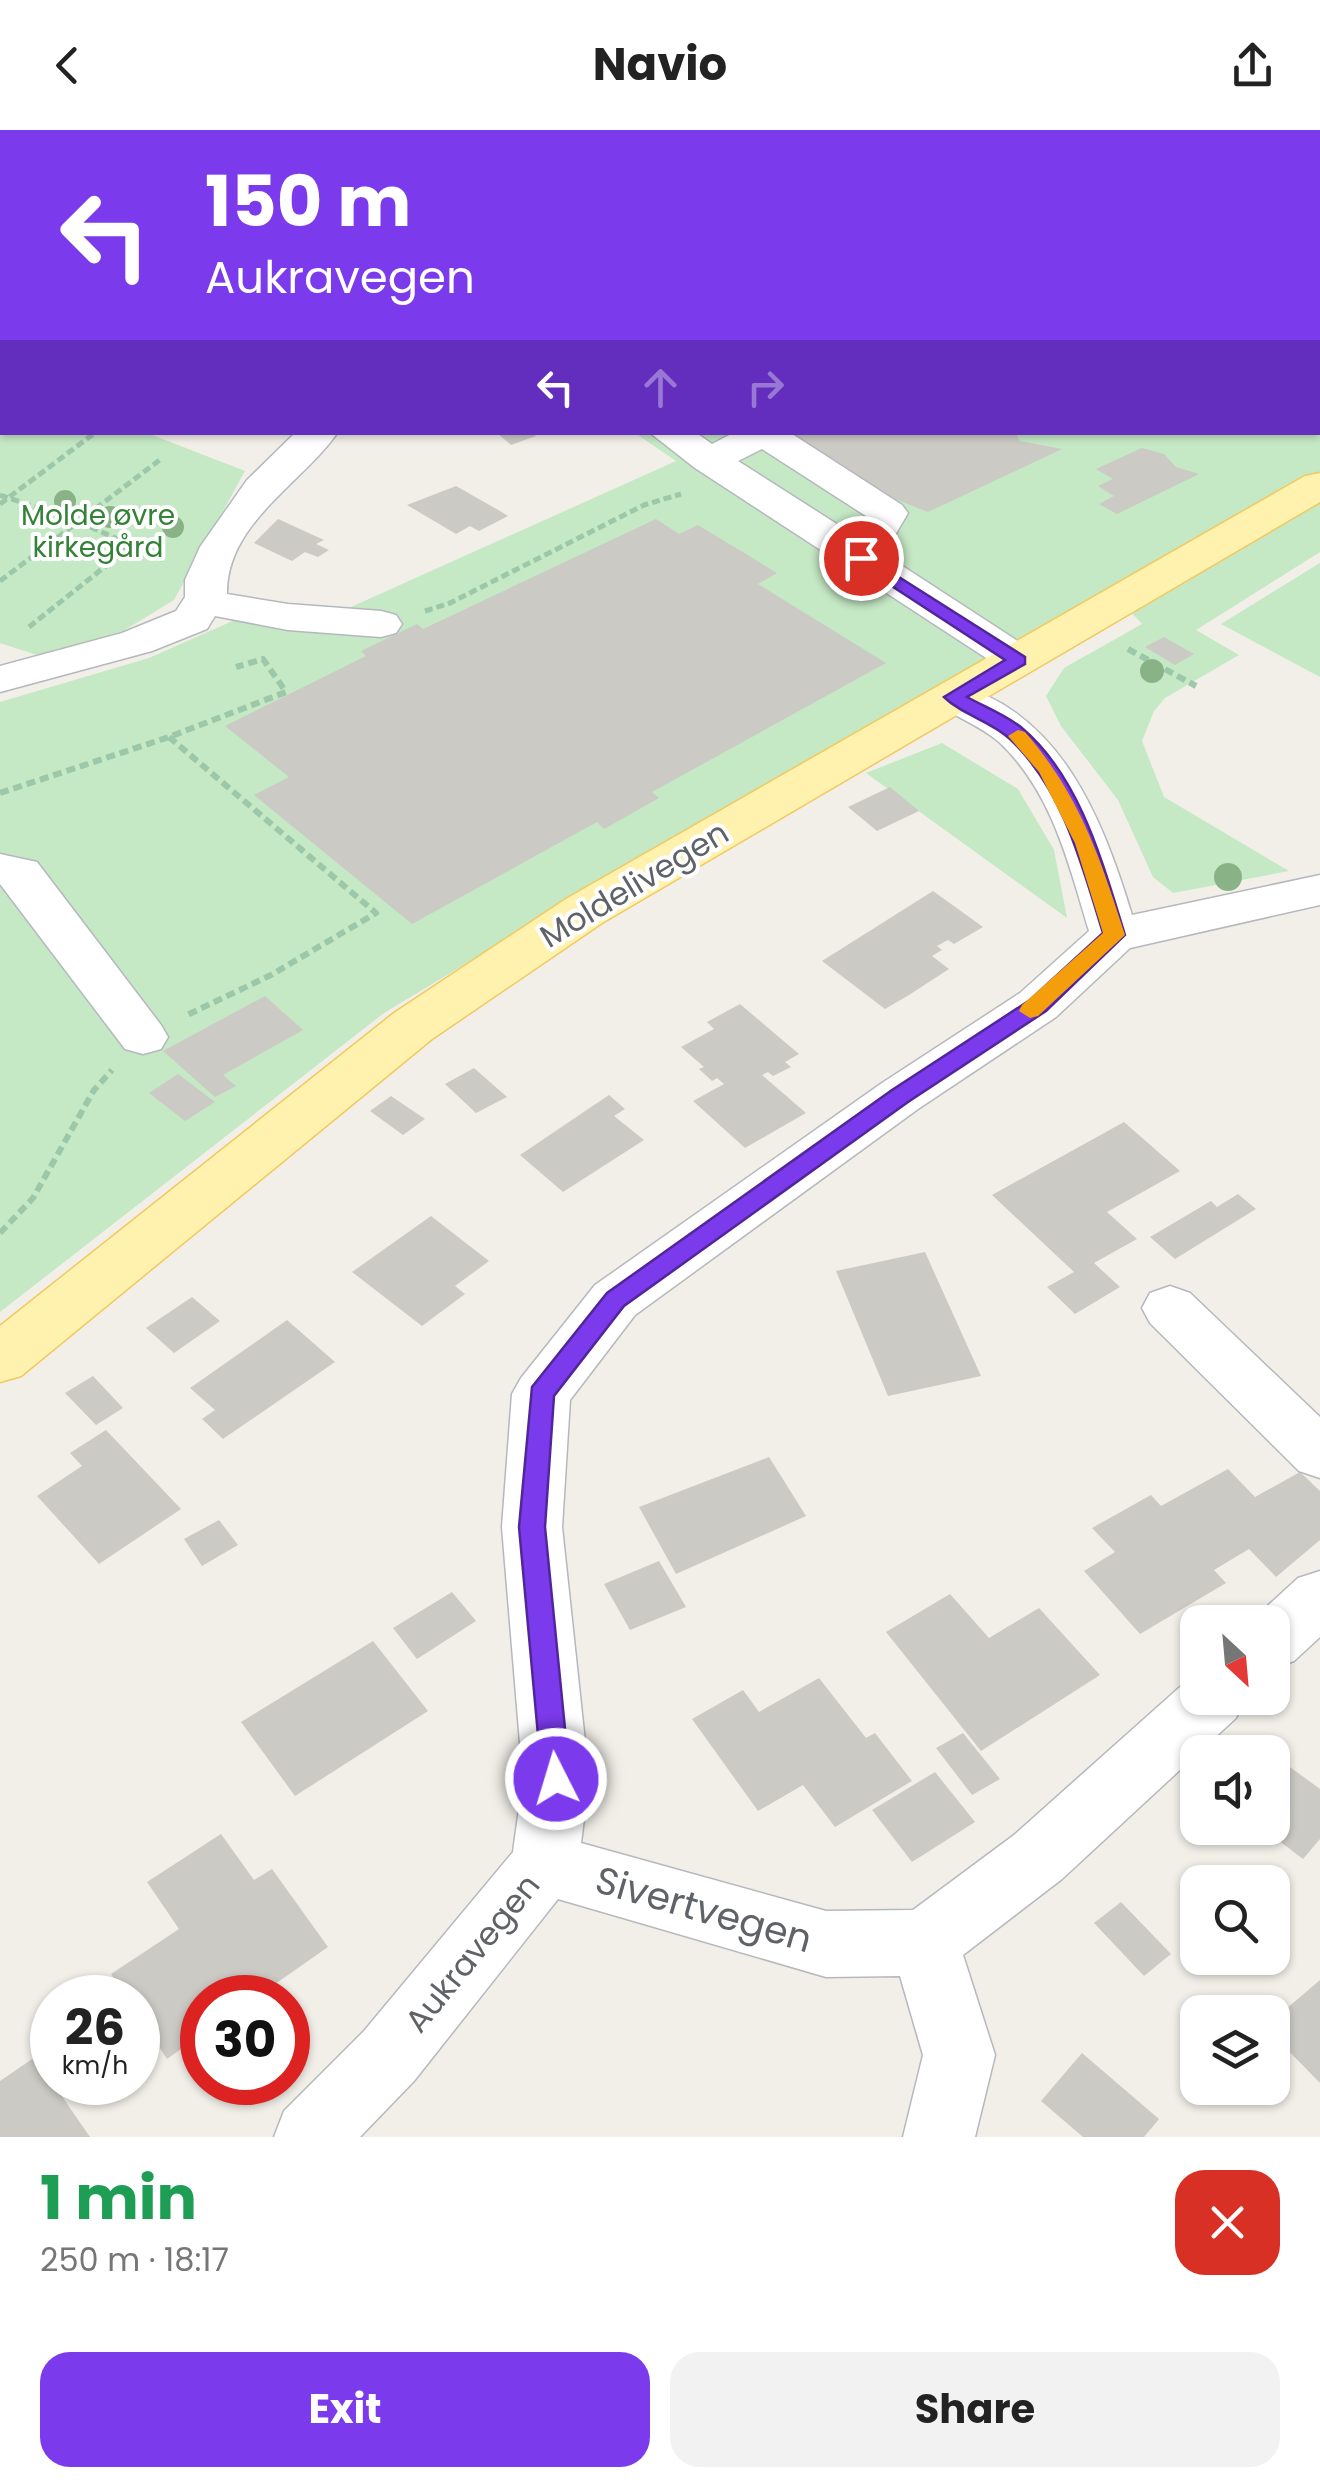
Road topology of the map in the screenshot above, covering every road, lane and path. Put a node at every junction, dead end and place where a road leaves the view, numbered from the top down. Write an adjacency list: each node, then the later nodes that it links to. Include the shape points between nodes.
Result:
1 (92, 435): 7 (path)
2 (317, 435): 12 (street, via 261,488 220,547)
3 (672, 435): 5 (street)
4 (161, 459): 9 (path)
5 (719, 466): 13 (path, via 672,498 644,505 450,603); 16 (street)
6 (1320, 486): 16 (main road, Moldelivegen)
7 (4, 497): 8 (path); 9 (path)
8 (0, 504)
9 (79, 522): 10 (path); 11 (path)
10 (133, 544): 12 (path); 14 (path)
11 (0, 582)
12 (205, 591): 13 (street, via 288,617); 14 (street, via 192,620 137,642)
13 (381, 624)
14 (22, 651): 18 (street)
15 (1144, 656): 19 (path)
16 (1018, 660): 20 (main road, Moldelivegen)
17 (236, 668): 21 (path, via 263,659 286,692)
18 (0, 679)
19 (1196, 686)
20 (954, 697): 25 (street, via 1014,732 1047,770 1086,843); 29 (main road, Moldelivegen, via 630,884 413,1026)
21 (170, 737): 22 (path); 26 (path, via 376,913 271,975)
22 (0, 794)
23 (0, 869): 26 (street, via 20,873)
24 (1320, 890): 25 (street)
25 (1114, 935): 34 (street, Aukravegen, via 1038,1006 615,1300 541,1394 532,1527 556,1779)
26 (142, 1036): 27 (path, via 94,1090 33,1198)
27 (0, 1233)
28 (1170, 1308): 30 (street)
29 (0, 1360)
30 (1320, 1454)
31 (1320, 1597): 32 (street)
32 (1290, 1625)
33 (1193, 1715): 35 (street, via 1038,1857)
34 (544, 1864): 35 (street, Sivertvegen, via 826,1944); 36 (street, Aukravegen, via 389,2056)
35 (925, 1943): 37 (street, via 958,2056)
36 (310, 2137)
37 (939, 2137)

